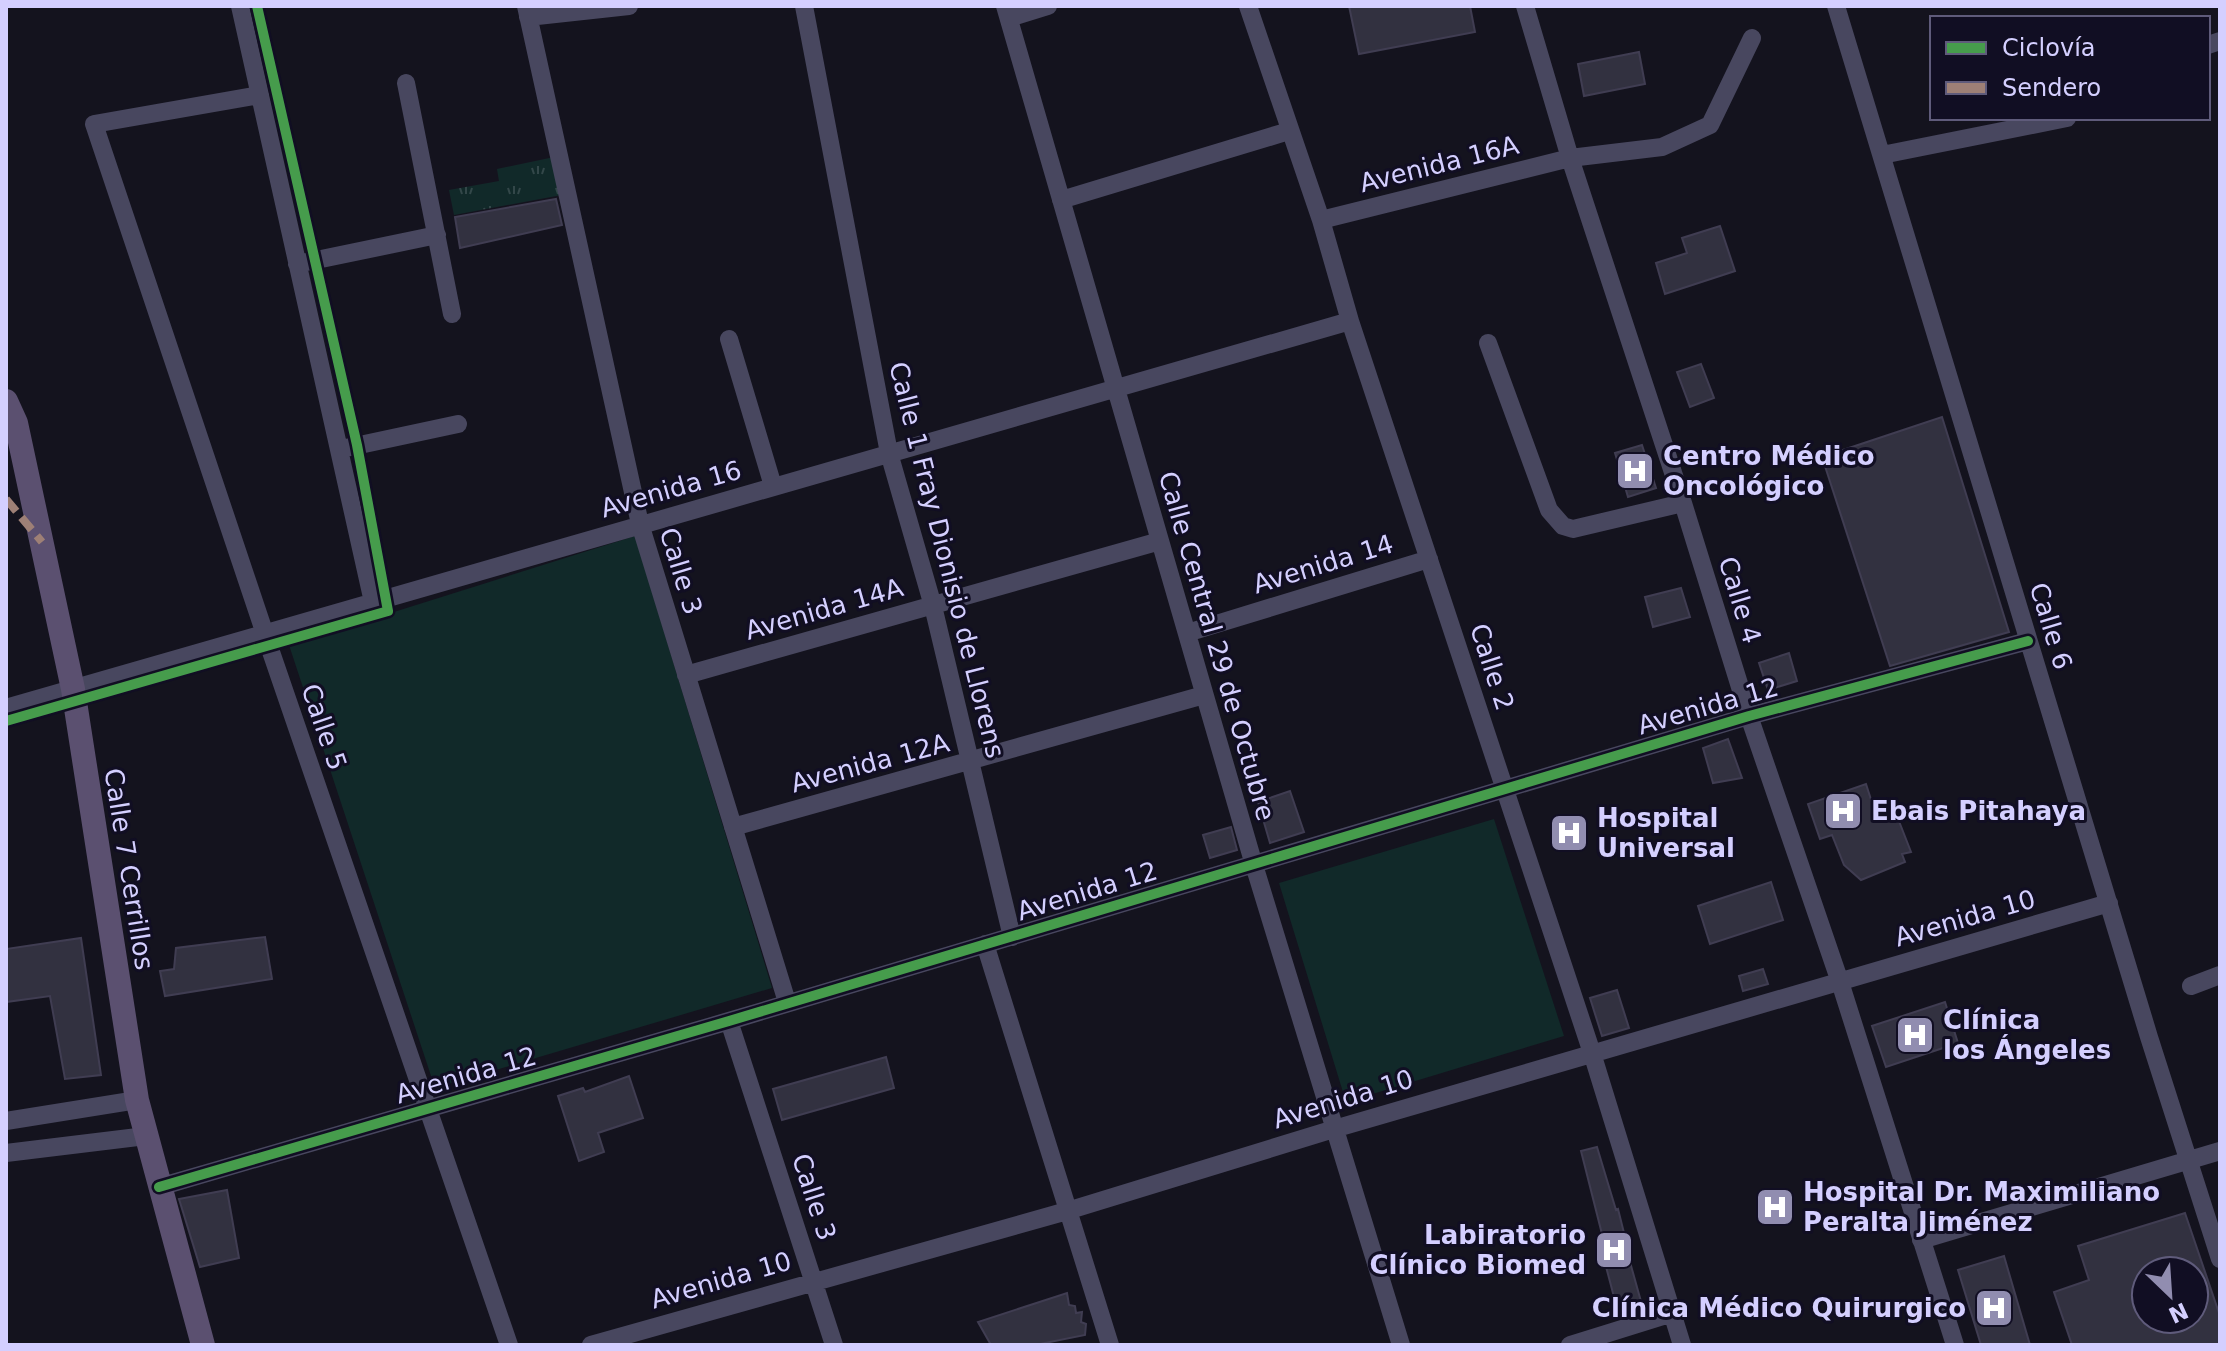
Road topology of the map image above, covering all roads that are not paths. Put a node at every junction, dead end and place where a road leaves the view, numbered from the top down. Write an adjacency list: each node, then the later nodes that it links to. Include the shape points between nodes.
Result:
1 (240, 6): 12 (street)
2 (629, 6): 8 (street)
3 (804, 6): 29 (street, Calle 1 Fray Dionisio de Llorens)
4 (1048, 6): 9 (street)
5 (1248, 6): 14 (street, Calle 2)
6 (1525, 6): 16 (street, Calle 4)
7 (1836, 6): 15 (street, Calle 6)
8 (527, 12): 32 (street, Calle 3)
9 (1007, 12): 17 (street, Calle Central 29 de Octubre)
10 (1752, 38): 16 (street, Avenida 16A, via 1710,125 1662,147)
11 (406, 83): 19 (street)
12 (260, 95): 20 (street); 37 (street, Calle 5, via 94,124)
13 (2057, 120): 15 (street)
14 (1289, 131): 17 (street); 18 (street, Calle 2)
15 (1882, 155): 39 (street, Calle 6)
16 (1570, 158): 18 (street, Avenida 16A); 31 (street, Calle 4)
17 (1061, 200): 25 (street, Calle Central 29 de Octubre)
18 (1321, 220): 22 (street, Calle 2)
19 (437, 235): 20 (street); 21 (street)
20 (297, 264): 28 (street)
21 (452, 314)
22 (1350, 321): 25 (street, Avenida 16); 34 (street, Calle 2)
23 (729, 339): 30 (street)
24 (1488, 343): 31 (street, via 1549,510 1563,526 1573,529)
25 (1116, 388): 29 (street, Avenida 16); 33 (street, Calle Central 29 de Octubre)
26 (6, 401): 41 (main road, Calle 7 Cerrillos, via 16,423)
27 (458, 424): 28 (street)
28 (341, 449): 35 (street)
29 (889, 453): 30 (street, Avenida 16); 36 (street, Calle 1 Fray Dionisio de Llorens)
30 (773, 486): 32 (street, Avenida 16)
31 (1683, 503): 44 (street, Calle 4)
32 (640, 524): 35 (street, Avenida 16); 40 (street, Calle 3)
33 (1160, 541): 36 (street, Avenida 14A); 38 (street, Calle Central 29 de Octubre)
34 (1429, 559): 38 (street, Avenida 14); 46 (street, Calle 2)
35 (373, 602): 37 (street, Avenida 16)
36 (933, 606): 40 (street, Avenida 14A); 45 (street, Calle 1 Fray Dionisio de Llorens)
37 (264, 633): 41 (street, Avenida 16); 61 (street, Calle 5)
38 (1187, 633): 42 (street, Calle Central 29 de Octubre)
39 (2028, 641): 44 (street, Avenida 12); 49 (street, Calle 6)
40 (686, 675): 47 (street, Calle 3)
41 (73, 689): 43 (street, Avenida 16); 60 (main road, Calle 7 Cerrillos)
42 (1204, 695): 45 (street, Avenida 12A); 48 (street, Calle Central 29 de Octubre)
43 (6, 708)
44 (1749, 716): 46 (street, Avenida 12); 53 (street, Calle 4)
45 (970, 762): 47 (street, Avenida 12A); 50 (street, Calle 1 Fray Dionisio de Llorens)
46 (1505, 790): 48 (street, Avenida 12); 59 (street, Calle 2)
47 (733, 827): 55 (street, Calle 3)
48 (1254, 865): 50 (street, Avenida 12); 63 (street, Calle Central 29 de Octubre)
49 (2109, 903): 53 (street, Avenida 10); 57 (street, Calle 6)
50 (1012, 937): 51 (street, Avenida 12)
51 (985, 944): 55 (street, Avenida 12); 69 (street)
52 (2220, 975): 54 (street)
53 (1840, 982): 59 (street, Avenida 10); 70 (street, Calle 4)
54 (2191, 986)
55 (787, 1002): 56 (street, Avenida 12)
56 (729, 1021): 61 (street, Avenida 12); 72 (street, Calle 3)
57 (2149, 1037): 58 (street); 67 (street, Calle 6)
58 (2131, 1042)
59 (1592, 1053): 63 (street, Avenida 10); 73 (street, Calle 2)
60 (137, 1100): 62 (street); 64 (main road, Calle 7 Cerrillos)
61 (428, 1109): 68 (street, Avenida 12); 75 (street, Calle 5)
62 (6, 1121)
63 (1334, 1129): 69 (street, Avenida 10); 79 (street, Calle Central 29 de Octubre)
64 (146, 1136): 66 (street); 68 (main road, Calle 7 Cerrillos)
65 (2220, 1151): 67 (street)
66 (6, 1153)
67 (2188, 1161): 70 (street); 71 (street, Calle 6)
68 (159, 1187): 74 (main road, Calle 7 Cerrillos)
69 (1067, 1211): 72 (street, Avenida 10); 78 (street)
70 (1921, 1240): 82 (street, Calle 4)
71 (2220, 1259)
72 (814, 1280): 76 (street, Avenida 10); 77 (street, Calle 3)
73 (1673, 1313): 80 (street); 81 (street, Calle 2)
74 (203, 1345)
75 (509, 1345)
76 (591, 1345)
77 (834, 1345)
78 (1110, 1345)
79 (1401, 1345)
80 (1570, 1345)
81 (1682, 1345)
82 (1955, 1345)

